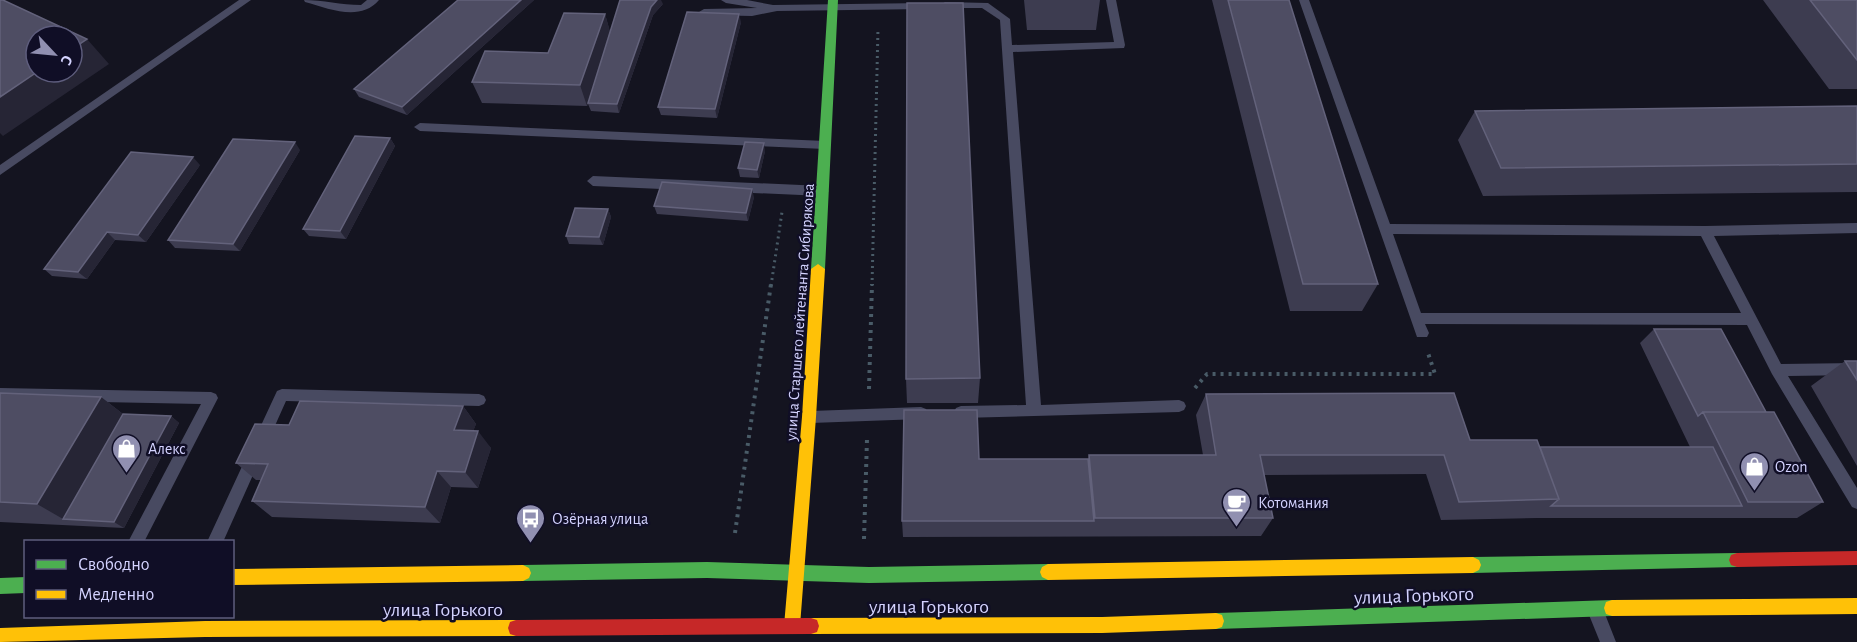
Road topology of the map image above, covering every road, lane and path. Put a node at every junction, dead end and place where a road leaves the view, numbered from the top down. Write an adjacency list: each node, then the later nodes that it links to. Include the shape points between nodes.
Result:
1 (246, 0): 14 (lane)
2 (309, 0): 3 (lane, via 363,9)
3 (374, 0)
4 (726, 0): 9 (lane)
5 (1110, 0): 11 (lane, via 1120,45)
6 (1304, 0): 19 (lane)
7 (879, 3): 8 (lane); 11 (lane, via 984,5 1005,19); 30 (path)
8 (832, 4): 9 (lane); 13 (main road, улица Старшего лейтенанта Сибирякова)
9 (777, 8): 10 (lane, via 752,13)
10 (704, 12)
11 (1007, 49): 29 (lane)
12 (420, 127): 13 (lane)
13 (825, 145): 17 (main road, улица Старшего лейтенанта Сибирякова)
14 (0, 171)
15 (593, 180): 16 (lane)
16 (786, 190): 17 (lane); 33 (path, via 735,533)
17 (823, 191): 31 (main road, улица Старшего лейтенанта Сибирякова)
18 (1857, 228): 20 (lane)
19 (1385, 230): 20 (lane); 21 (lane)
20 (1705, 231): 22 (lane)
21 (1416, 318): 22 (lane); 23 (lane)
22 (1751, 319): 25 (lane)
23 (1422, 333): 28 (path, via 1435,374 1207,374)
24 (1857, 369): 25 (lane)
25 (1776, 370): 32 (lane)
26 (0, 394): 34 (lane, via 211,398)
27 (479, 400): 35 (lane, via 282,395)
28 (1179, 406): 29 (lane)
29 (1034, 411): 30 (lane)
30 (868, 414): 31 (lane); 36 (path)
31 (809, 417): 38 (main road, улица Старшего лейтенанта Сибирякова)
32 (1857, 502)
33 (727, 538)
34 (137, 540)
35 (217, 540)
36 (864, 540)
37 (1857, 558): 38 (main road, улица Горького)
38 (795, 574): 39 (main road, улица Горького, via 695,570); 44 (main road, улица Старшего лейтенанта Сибирякова)
39 (234, 577)
40 (24, 585): 41 (main road)
41 (0, 586)
42 (1857, 606): 43 (main road, улица Горького)
43 (1594, 608): 44 (main road, улица Горького, via 1102,625); 46 (lane)
44 (792, 626): 45 (main road, улица Горького, via 205,629)
45 (0, 636)
46 (1608, 642)

